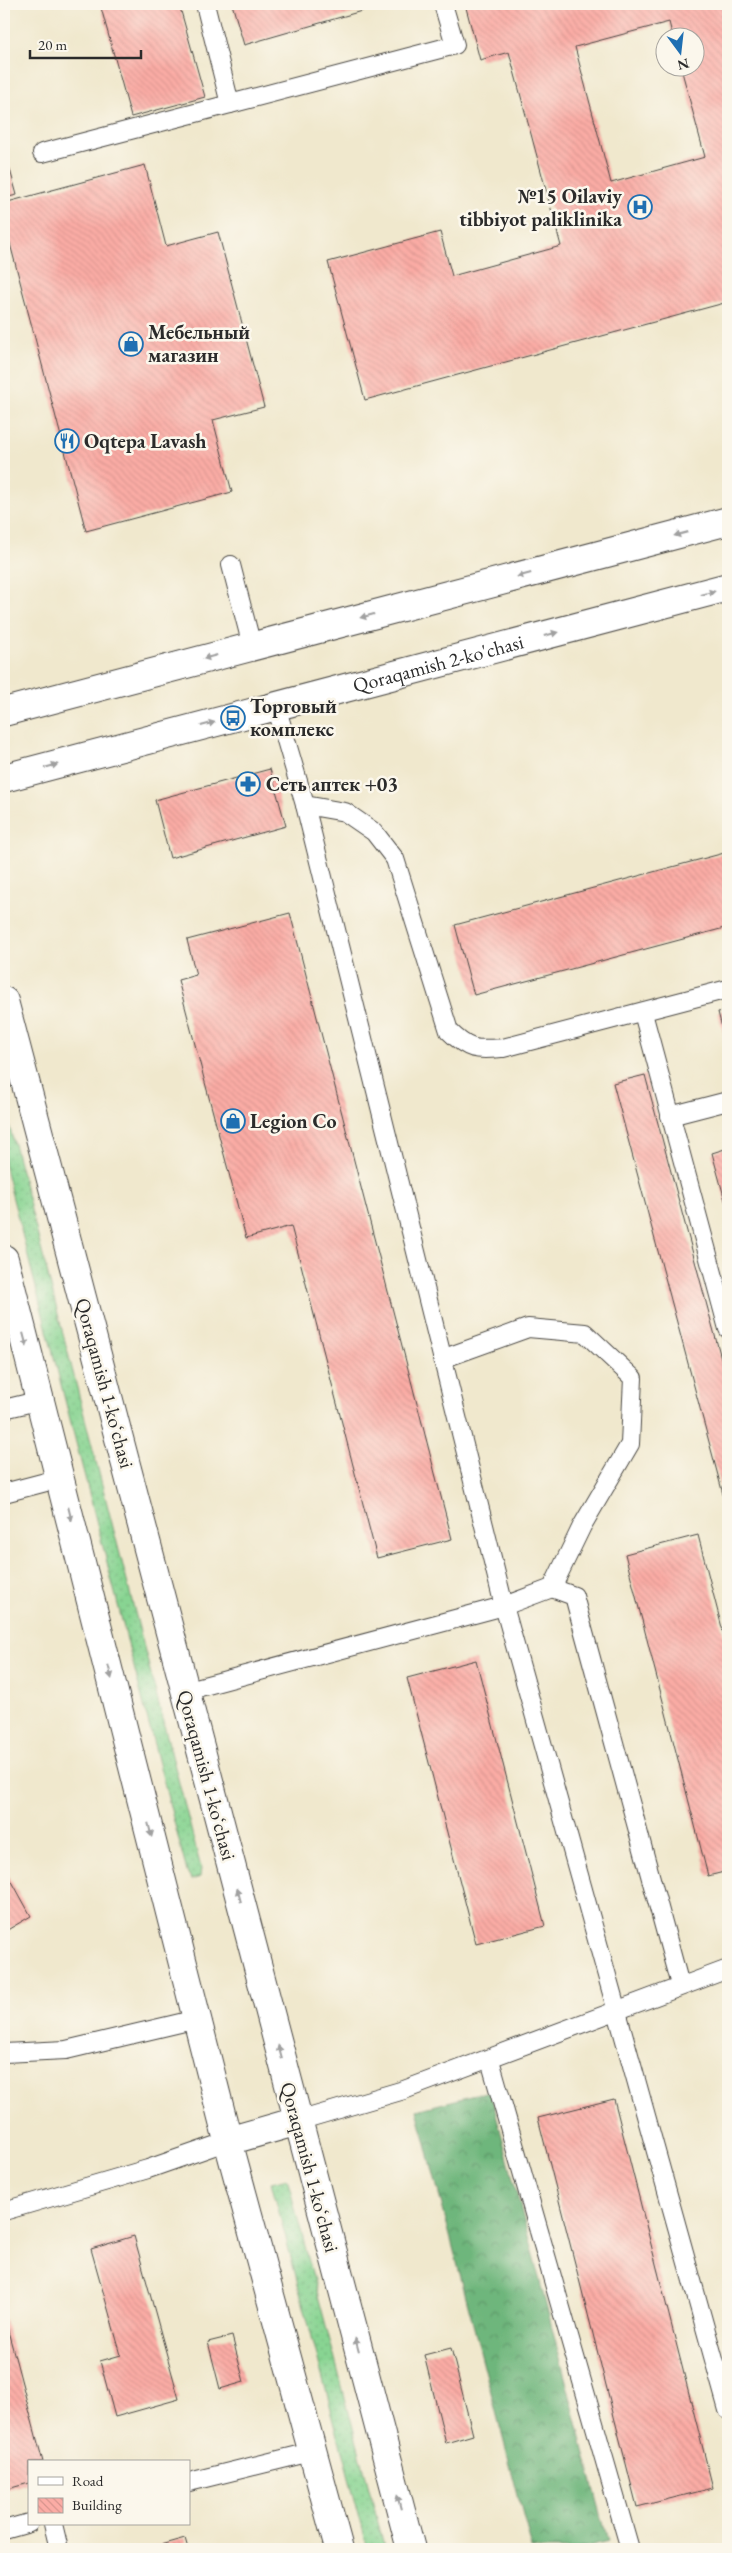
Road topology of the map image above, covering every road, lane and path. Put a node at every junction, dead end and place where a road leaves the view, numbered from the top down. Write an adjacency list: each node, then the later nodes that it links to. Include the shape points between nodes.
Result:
1 (205, 4): 3 (lane)
2 (443, 4): 3 (lane, via 455,45)
3 (230, 104): 4 (lane)
4 (42, 153)
5 (728, 521): 8 (main road, one-way to 8)
6 (232, 565): 8 (lane)
7 (728, 587): 9 (main road, Qoraqamish 2-ko'chasi, one-way to 7)
8 (252, 646): 10 (main road, one-way to 10)
9 (276, 706): 11 (main road, Qoraqamish 2-ko'chasi, one-way to 9); 12 (lane)
10 (4, 712)
11 (4, 778)
12 (305, 805): 15 (lane, via 344,812 374,832 395,859 449,1031 463,1044 476,1050 503,1048); 20 (lane)
13 (728, 989): 15 (lane)
14 (4, 1001): 27 (main road, Qoraqamish 1-koʻchasi)
15 (643, 1013): 17 (lane)
16 (728, 1101): 17 (lane)
17 (670, 1116): 19 (lane)
18 (4, 1259): 21 (main road, one-way to 21)
19 (728, 1329)
20 (442, 1359): 25 (lane, via 528,1328 585,1333 633,1378 630,1444 582,1526); 26 (lane)
21 (41, 1400): 22 (lane); 23 (main road)
22 (4, 1409)
23 (61, 1478): 24 (lane); 31 (main road, one-way to 31)
24 (4, 1493)
25 (552, 1588): 26 (lane); 29 (lane, via 574,1596)
26 (504, 1606): 27 (lane); 30 (lane)
27 (185, 1691): 34 (main road, Qoraqamish 1-koʻchasi, one-way to 27)
28 (728, 1968): 29 (lane)
29 (680, 1985): 30 (lane)
30 (617, 2012): 33 (lane); 37 (lane)
31 (197, 2019): 32 (lane, via 66,2050); 35 (main road)
32 (4, 2053)
33 (490, 2060): 34 (lane, via 404,2090); 46 (lane)
34 (298, 2121): 35 (main road); 45 (main road, Qoraqamish 1-koʻchasi, one-way to 34)
35 (228, 2141): 36 (lane, via 148,2169); 38 (main road)
36 (4, 2212)
37 (728, 2410)
38 (311, 2452): 39 (lane); 44 (main road)
39 (190, 2482)
40 (28, 2523): 42 (lane)
41 (53, 2526): 43 (lane)
42 (4, 2530)
43 (59, 2549)
44 (339, 2549)
45 (411, 2549)
46 (630, 2549)

